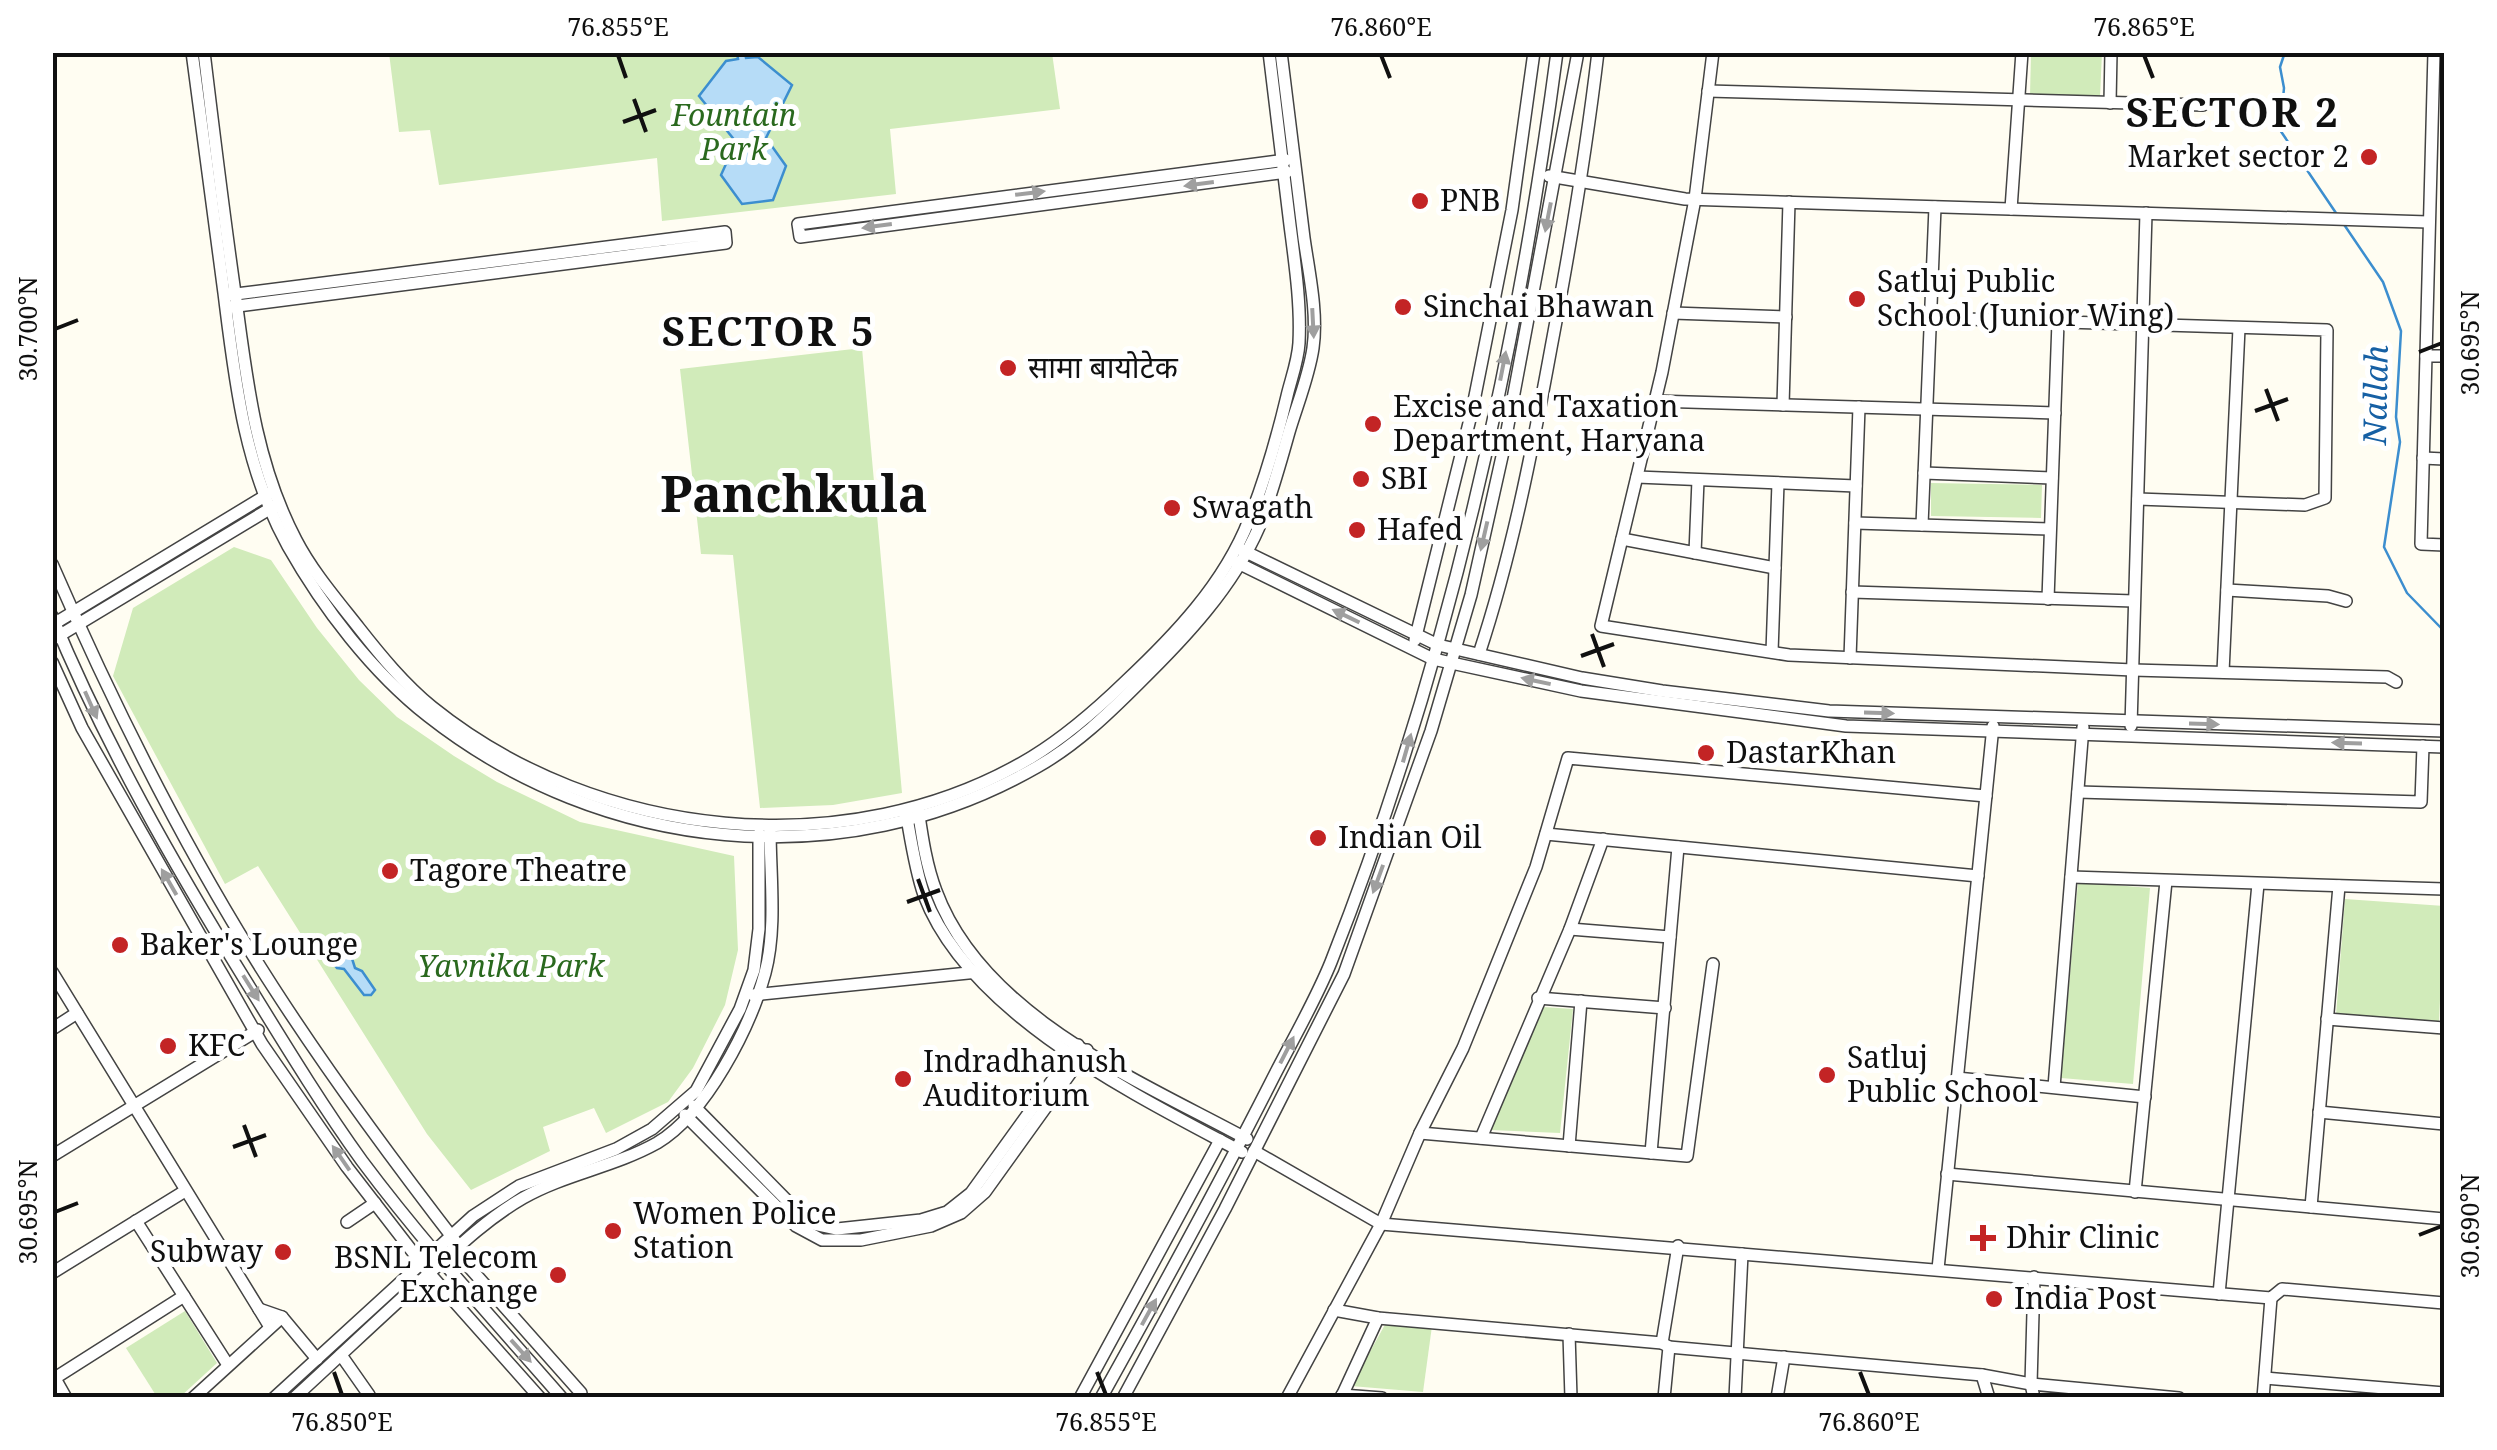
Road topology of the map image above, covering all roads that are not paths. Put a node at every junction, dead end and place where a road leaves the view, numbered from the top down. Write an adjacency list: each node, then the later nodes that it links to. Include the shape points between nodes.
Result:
1 (192, 52): 29 (street)
2 (204, 52): 29 (street)
3 (1268, 52): 18 (street)
4 (1281, 52): 18 (street)
5 (1534, 52): 70 (street, via 1512,210 1472,411)
6 (1557, 52): 19 (street)
7 (1578, 52): 20 (street)
8 (1598, 52): 21 (street)
9 (1713, 52): 14 (street)
10 (2022, 52): 15 (street)
11 (2111, 52): 16 (street)
12 (2434, 52): 13 (street)
13 (2439, 86): 27 (street)
14 (1708, 91): 15 (street); 22 (street)
15 (2018, 100): 16 (street); 25 (street)
16 (2110, 103): 17 (street)
17 (2203, 105)
18 (1289, 166): 18 (street, one-way to 18, via 800,237 798,224); 60 (street, via 1314,346)
19 (1540, 174): 20 (street); 71 (street, one-way to 19, via 1493,420)
20 (1556, 177): 21 (street); 73 (street, one-way to 73, via 1503,452)
21 (1582, 182): 22 (street); 75 (street, via 1520,510)
22 (1695, 199): 23 (street); 30 (street)
23 (1788, 202): 24 (street); 31 (street)
24 (1935, 206): 25 (street); 32 (street)
25 (2011, 209): 26 (street)
26 (2146, 213): 27 (street); 34 (street)
27 (2428, 222): 36 (street)
28 (711, 239): 29 (street)
29 (230, 301): 52 (street, via 240,412 256,478)
30 (1673, 313): 31 (street); 38 (street)
31 (1786, 317): 39 (street)
32 (1930, 318): 33 (street); 41 (street)
33 (2058, 322): 34 (street); 42 (street)
34 (2143, 325): 35 (street); 51 (street)
35 (2239, 328): 53 (street); 53 (street, via 2327,330 2325,498 2306,505)
36 (2426, 356): 37 (street); 43 (street)
37 (2444, 356)
38 (1655, 401): 39 (street); 46 (street)
39 (1783, 405): 40 (street)
40 (1859, 407): 41 (street); 50 (street)
41 (1927, 409): 42 (street); 45 (street)
42 (2054, 413): 47 (street)
43 (2422, 458): 44 (street); 58 (street, via 2420,544)
44 (2444, 459)
45 (1924, 473): 47 (street); 55 (street)
46 (1637, 477): 48 (street); 57 (street)
47 (2052, 478): 56 (street)
48 (1698, 480): 49 (street); 59 (street)
49 (1778, 483): 50 (street); 62 (street)
50 (1856, 486): 54 (street)
51 (2138, 499): 53 (street); 66 (street)
52 (272, 500): 68 (street); 92 (street, via 288,545 325,603 385,676 468,745 606,810 740,838)
53 (2231, 502): 63 (street)
54 (1854, 523): 55 (street); 64 (street)
55 (1922, 525): 56 (street)
56 (2050, 529): 65 (street)
57 (1622, 539): 59 (street); 74 (street, via 1601,626)
58 (2444, 545)
59 (1695, 553): 62 (street)
60 (1237, 555): 70 (street); 72 (street, one-way to 60); 91 (street, via 1156,653 1090,716 1032,757)
61 (52, 564): 68 (street)
62 (1775, 568): 74 (street)
63 (2227, 590): 67 (street); 81 (street)
64 (1852, 592): 65 (street); 76 (street)
65 (2048, 598): 66 (street)
66 (2134, 601): 80 (street)
67 (2346, 601)
68 (76, 618): 69 (street); 145 (street, via 126,725 270,983)
69 (55, 628): 115 (street, one-way to 115, via 150,818)
70 (1417, 635): 71 (street); 72 (street)
71 (1438, 645): 73 (street); 77 (street)
72 (1412, 648): 77 (street)
73 (1455, 648): 75 (street); 79 (street)
74 (1772, 652): 76 (street)
75 (1479, 654): 83 (street, one-way to 83, via 1582,678 1792,707)
76 (1850, 658): 80 (street)
77 (1433, 659): 79 (street); 130 (street, one-way to 77, via 1330,966)
78 (52, 662): 118 (street, one-way to 78, via 82,728)
79 (1451, 663): 83 (street, one-way to 79, via 1846,726 1581,691); 132 (street, one-way to 132, via 1344,974)
80 (2132, 670): 81 (street); 85 (street)
81 (2224, 672): 82 (street)
82 (2396, 682)
83 (1993, 724): 84 (street); 90 (street)
84 (2083, 727): 85 (street); 89 (street)
85 (2131, 729): 86 (street, one-way to 86); 87 (street, one-way to 85)
86 (2444, 732)
87 (2424, 746): 88 (street); 89 (street, via 2421,802)
88 (2444, 746)
89 (2078, 792): 97 (street)
90 (1986, 796): 93 (street, via 1568,758); 96 (street)
91 (912, 812): 92 (street, via 882,827 831,834); 106 (street, via 924,895); 107 (street, via 950,921)
92 (765, 831): 108 (street, via 770,928); 109 (street, via 754,970)
93 (1546, 834): 94 (street); 127 (street, via 1463,1048)
94 (1603, 839): 95 (street); 102 (street)
95 (1678, 848): 96 (street); 103 (street)
96 (1978, 876): 120 (street)
97 (2071, 877): 98 (street); 121 (street)
98 (2166, 882): 99 (street); 122 (street)
99 (2258, 884): 100 (street); 138 (street)
100 (2339, 886): 101 (street); 114 (street)
101 (2444, 889)
102 (1570, 929): 103 (street); 110 (street)
103 (1670, 937): 112 (street)
104 (1713, 964): 133 (street, via 1687,1156)
105 (52, 972): 113 (street)
106 (972, 972): 107 (street); 108 (street); 119 (street, via 1003,1003)
107 (988, 973): 119 (street)
108 (757, 994): 109 (street); 124 (street, via 708,1096)
109 (744, 997): 124 (street)
110 (1538, 998): 111 (street); 128 (street)
111 (1581, 1001): 112 (street); 131 (street)
112 (1665, 1008): 133 (street)
113 (77, 1013): 117 (street); 123 (street)
114 (2328, 1019): 116 (street); 125 (street)
115 (271, 1022): 118 (street); 148 (street, via 361,1159)
116 (2444, 1028)
117 (52, 1029)
118 (255, 1032): 123 (street); 139 (street, one-way to 118)
119 (1079, 1052): 124 (street, via 986,1192 931,1226 862,1240 822,1240 796,1226); 129 (street); 130 (street)
120 (1957, 1078): 121 (street); 135 (street)
121 (2054, 1087): 122 (street)
122 (2145, 1096): 137 (street)
123 (132, 1107): 134 (street); 136 (street)
124 (688, 1109): 145 (street, via 616,1149 519,1186 473,1216)
125 (2319, 1112): 126 (street); 140 (street)
126 (2444, 1124)
127 (1420, 1133): 128 (street); 144 (street)
128 (1480, 1138): 131 (street)
129 (1220, 1140): 130 (street); 183 (street)
130 (1240, 1143): 132 (street); 184 (street, one-way to 130)
131 (1569, 1146): 133 (street)
132 (1254, 1151): 144 (street); 185 (street)
133 (1652, 1153)
134 (52, 1156)
135 (1947, 1174): 137 (street); 150 (street)
136 (185, 1191): 142 (street); 157 (street)
137 (2135, 1192): 138 (street)
138 (2228, 1200): 140 (street); 153 (street)
139 (375, 1203): 143 (street); 149 (street)
140 (2310, 1207): 141 (street)
141 (2444, 1218)
142 (136, 1222): 151 (street); 154 (street)
143 (347, 1222)
144 (1381, 1224): 146 (street); 158 (street)
145 (455, 1241): 148 (street); 173 (street, via 470,1268)
146 (1678, 1246): 147 (street); 163 (street)
147 (1742, 1254): 150 (street); 164 (street)
148 (438, 1256): 149 (street); 182 (street, one-way to 182)
149 (425, 1268): 165 (street); 167 (street); 181 (street)
150 (1938, 1269): 152 (street)
151 (52, 1273)
152 (2034, 1278): 153 (street); 172 (street)
153 (2219, 1294): 155 (street)
154 (184, 1296): 168 (street); 170 (street)
155 (2272, 1298): 156 (street, via 2282,1288); 171 (street)
156 (2444, 1302)
157 (259, 1309): 159 (street); 161 (street)
158 (1334, 1310): 160 (street); 186 (street)
159 (282, 1317): 161 (street); 167 (street)
160 (1378, 1318): 162 (street); 175 (street)
161 (270, 1328): 168 (street)
162 (1569, 1334): 163 (street); 188 (street)
163 (1665, 1345): 164 (street); 189 (street)
164 (1736, 1353): 166 (street); 190 (street)
165 (341, 1355): 179 (street); 180 (street)
166 (1784, 1357): 169 (street); 191 (street)
167 (316, 1359): 178 (street)
168 (228, 1365): 177 (street)
169 (1982, 1375): 172 (street); 192 (street)
170 (54, 1376): 176 (street)
171 (2265, 1378): 174 (street); 194 (street)
172 (2032, 1391): 193 (street)
173 (581, 1392)
174 (2444, 1393)
175 (1341, 1396): 187 (street)
176 (66, 1398)
177 (192, 1398)
178 (274, 1398)
179 (294, 1398)
180 (366, 1398)
181 (540, 1398)
182 (562, 1398)
183 (1080, 1398)
184 (1102, 1398)
185 (1124, 1398)
186 (1287, 1398)
187 (1382, 1398)
188 (1571, 1398)
189 (1664, 1398)
190 (1734, 1398)
191 (1777, 1398)
192 (1989, 1398)
193 (2179, 1398)
194 (2263, 1398)

